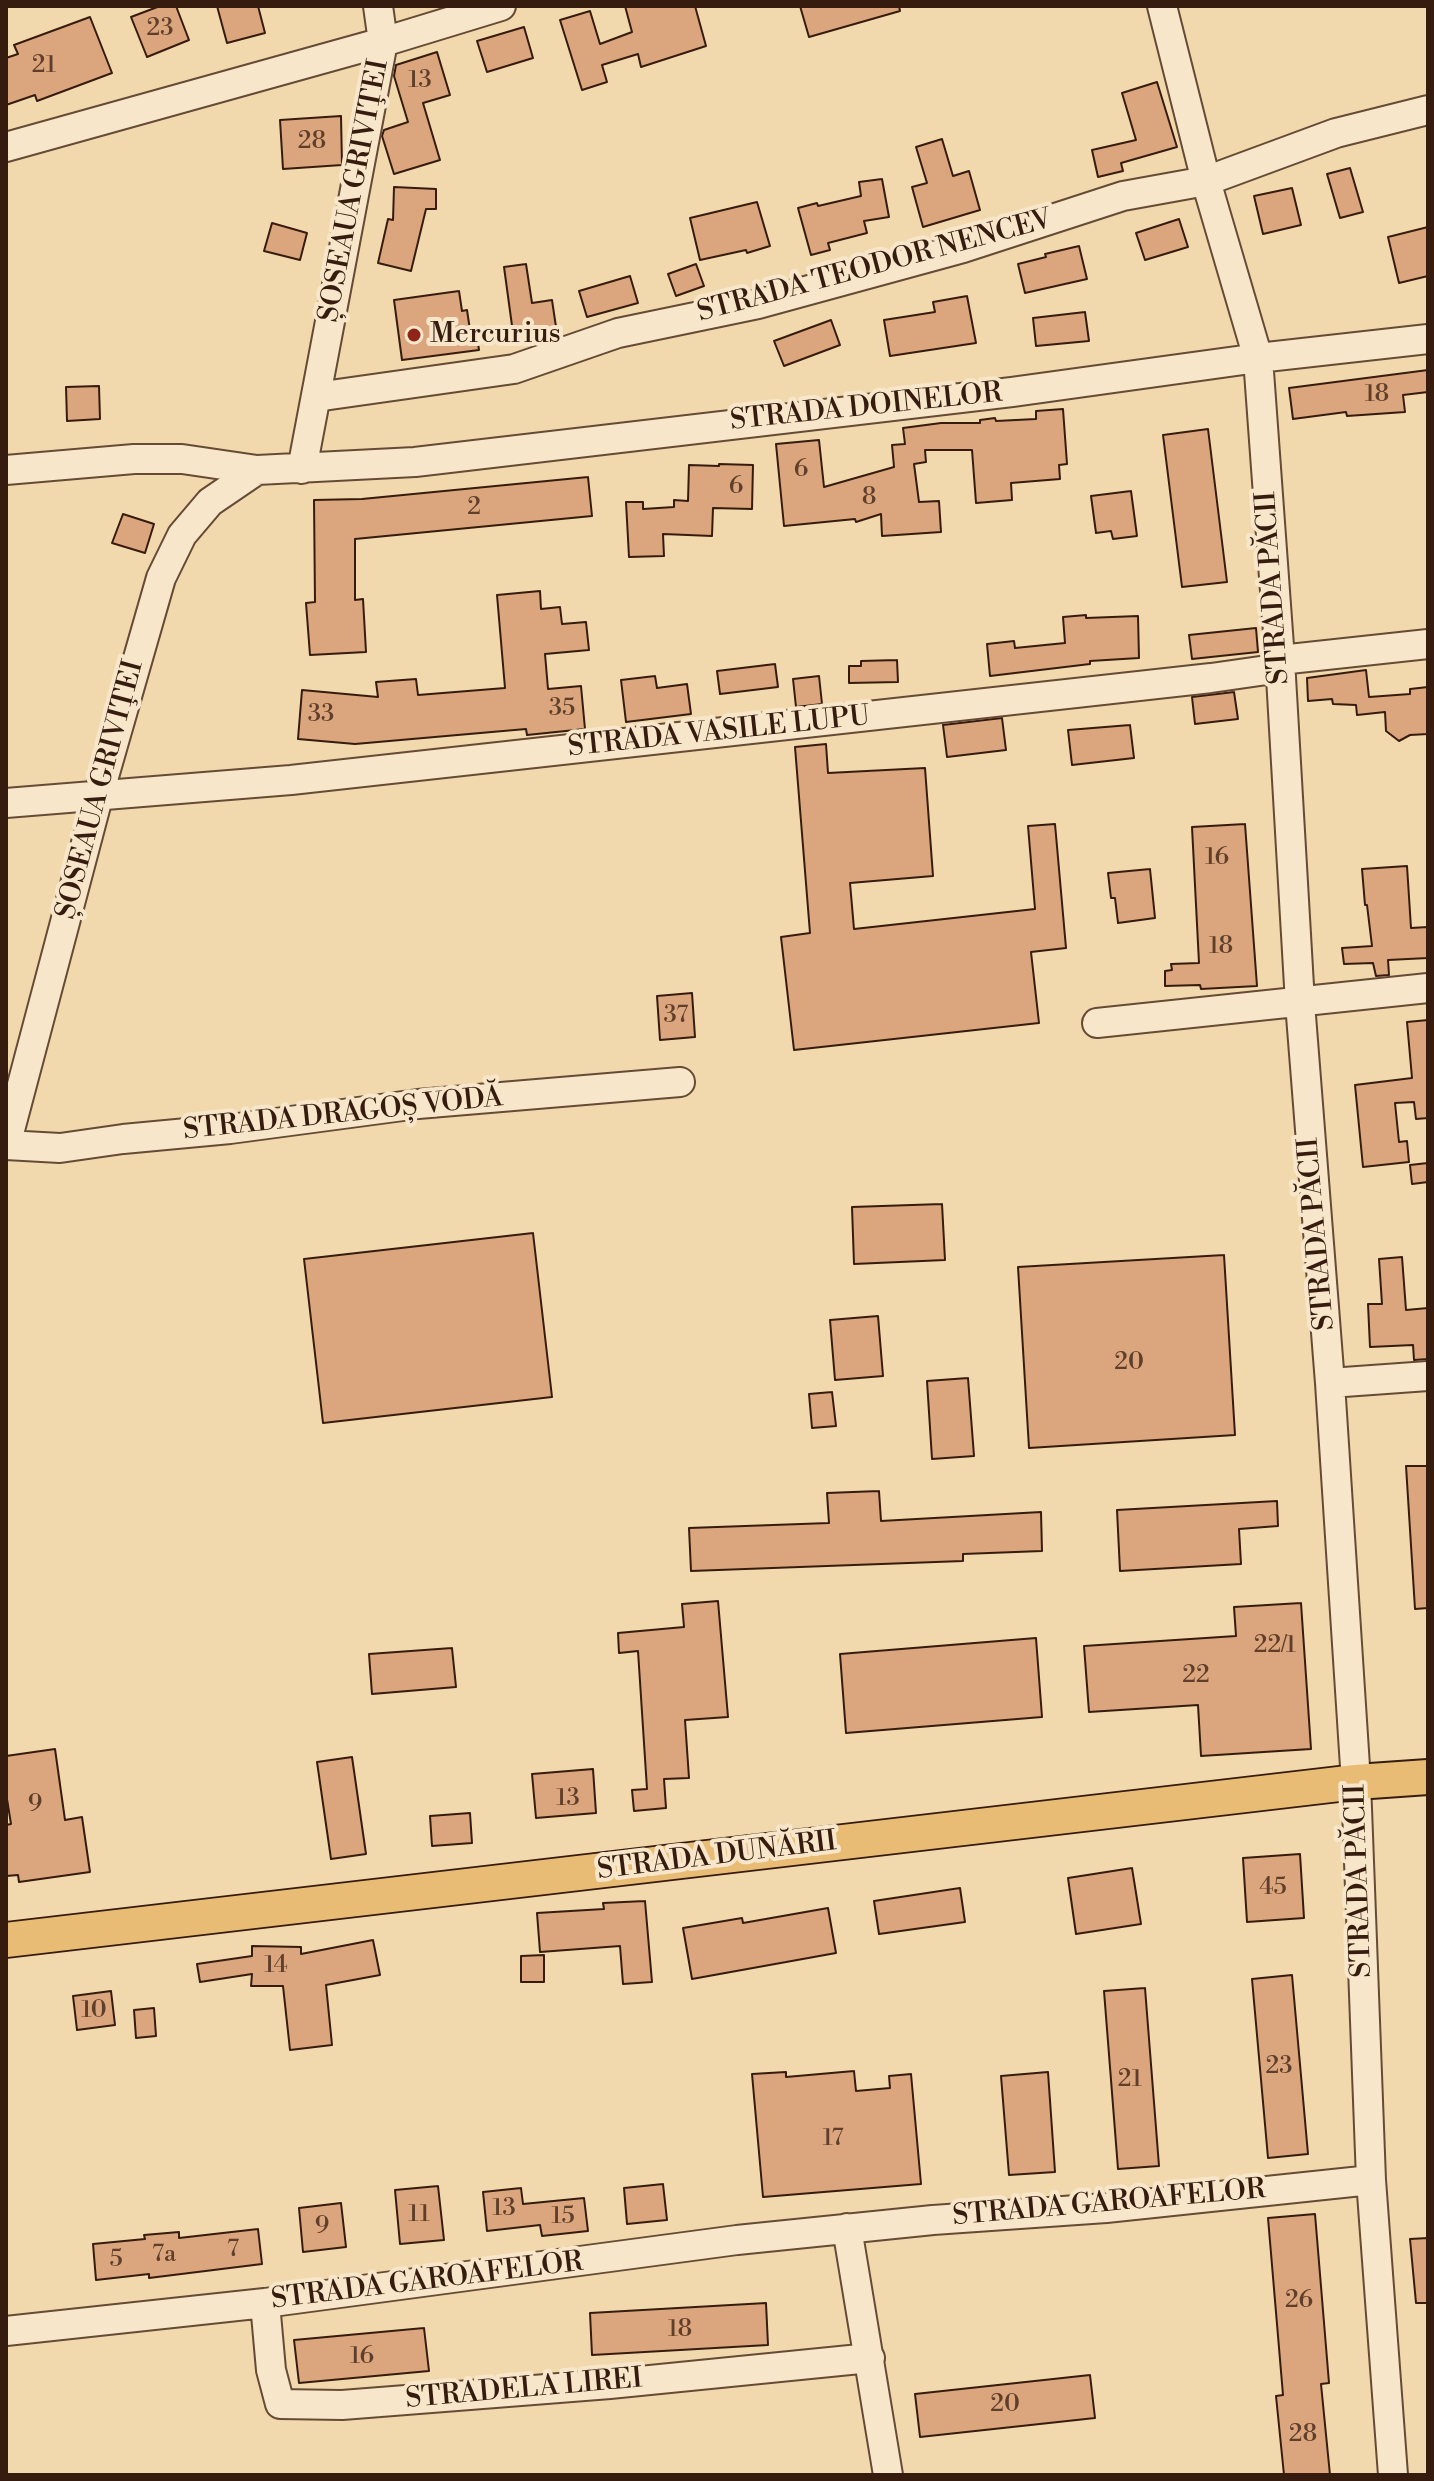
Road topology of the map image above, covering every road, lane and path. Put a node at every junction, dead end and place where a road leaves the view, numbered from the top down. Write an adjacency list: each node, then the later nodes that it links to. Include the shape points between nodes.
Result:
1 (378, 6): 4 (street, ȘOSEAUA GRIVIŢEI)
2 (501, 6): 4 (street)
3 (1162, 6): 7 (street, STRADA PĂCII)
4 (383, 42): 6 (street); 10 (street, ȘOSEAUA GRIVIŢEI)
5 (1428, 110): 7 (street, STRADA TEODOR NENCEV, via 1336,133)
6 (6, 147)
7 (1206, 181): 9 (street, STRADA PĂCII); 10 (street, STRADA TEODOR NENCEV, via 1123,196 963,248 758,304 618,333 514,369)
8 (1428, 339): 9 (street, STRADA DOINELOR)
9 (1258, 358): 11 (street, STRADA DOINELOR, via 415,462); 15 (street, STRADA PĂCII)
10 (316, 397): 11 (street, ȘOSEAUA GRIVIŢEI)
11 (302, 469): 13 (street)
12 (6, 470): 13 (street, via 134,459 182,459)
13 (257, 470): 16 (street, ȘOSEAUA GRIVIŢEI, via 210,502 182,535 157,593)
14 (1428, 644): 15 (street, STRADA VASILE LUPU)
15 (1280, 660): 16 (street, STRADA VASILE LUPU, via 1267,670 1195,680 291,780); 19 (street, STRADA PĂCII)
16 (99, 794): 17 (street, STRADA VASILE LUPU); 22 (street, ȘOSEAUA GRIVIŢEI)
17 (6, 803)
18 (1428, 988): 19 (street)
19 (1300, 1003): 20 (street); 24 (street, STRADA PĂCII)
20 (1097, 1023)
21 (680, 1082): 22 (street, STRADA DRAGOȘ VODĂ, via 418,1104 60,1148)
22 (6, 1145)
23 (1428, 1376): 24 (street)
24 (1330, 1383): 26 (street, STRADA PĂCII)
25 (1428, 1777): 26 (main road, STRADA DUNĂRII)
26 (1356, 1782): 27 (main road, STRADA DUNĂRII); 28 (street, STRADA PĂCII)
27 (6, 1940)
28 (1371, 2180): 29 (street, STRADA GAROAFELOR); 34 (street, STRADA PĂCII)
29 (847, 2228): 30 (street, STRADA GAROAFELOR); 32 (street)
30 (265, 2303): 31 (street, STRADA GAROAFELOR); 32 (street, STRADELA LIREI, via 280,2404 342,2405)
31 (6, 2331)
32 (870, 2358): 33 (street)
33 (888, 2475)
34 (1393, 2475)

